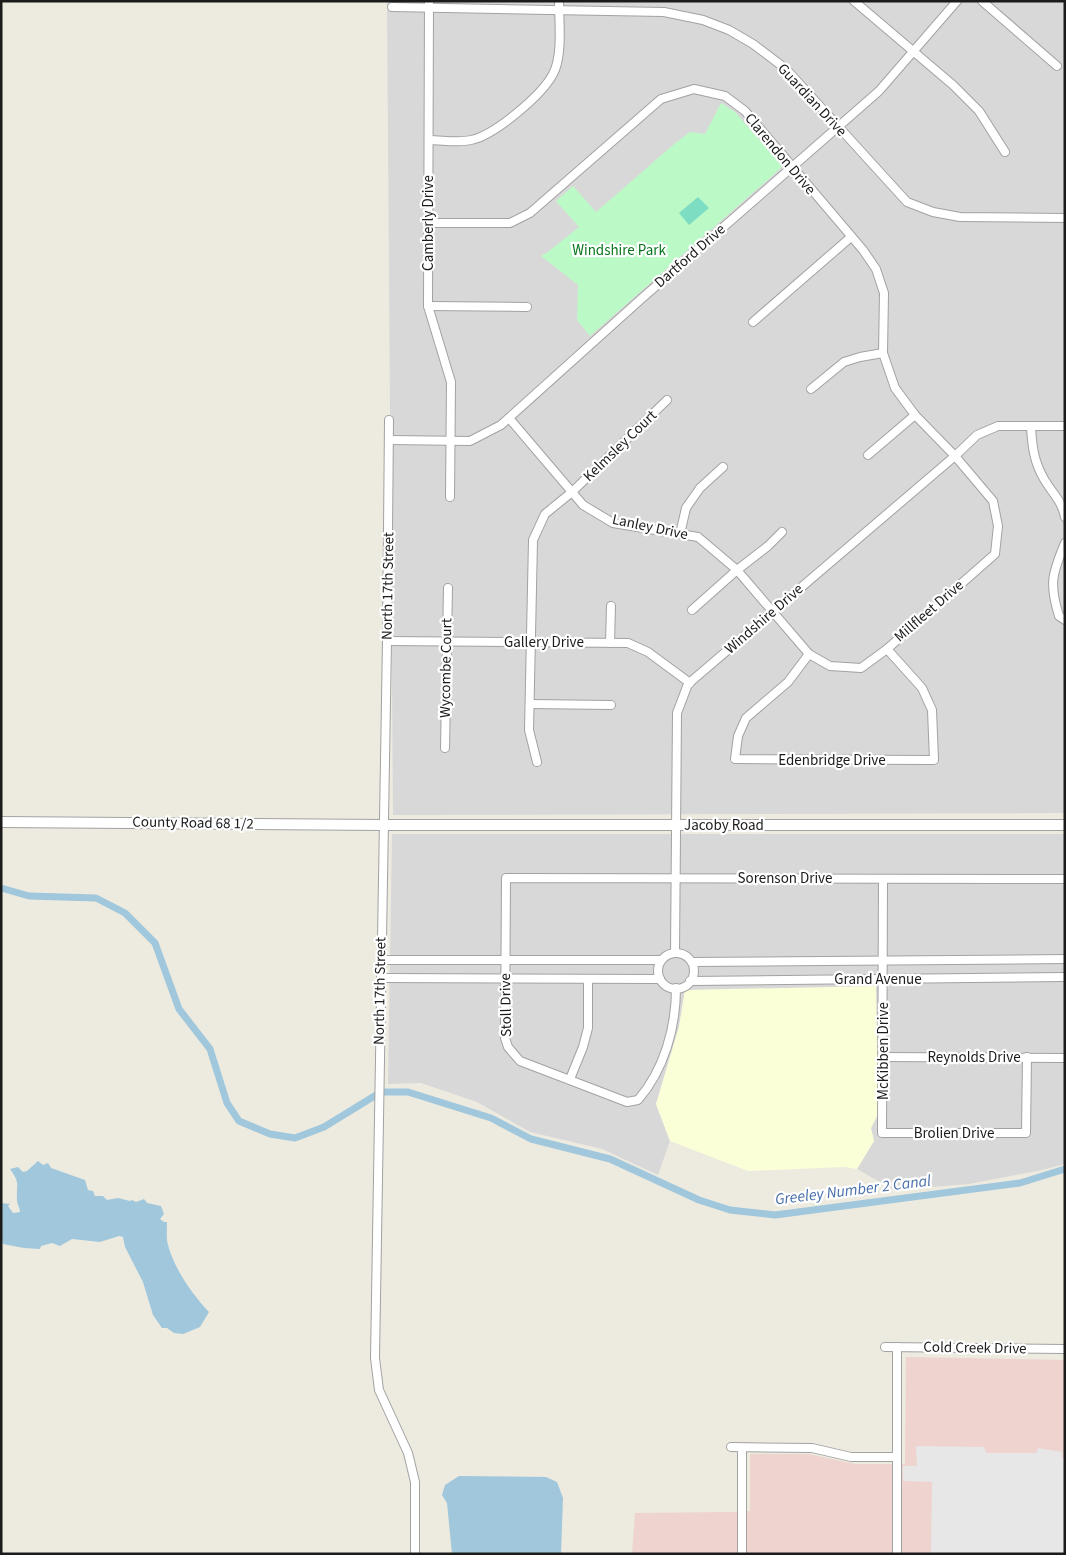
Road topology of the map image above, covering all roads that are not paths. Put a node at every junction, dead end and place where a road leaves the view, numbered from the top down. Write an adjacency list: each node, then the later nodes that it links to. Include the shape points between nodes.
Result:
1 (854, 1): 7 (street)
2 (957, 1): 7 (street, Dartford Drive)
3 (982, 1): 8 (street)
4 (429, 4): 5 (street, Guardian Drive); 6 (street, Guardian Drive); 10 (street, Camberly Drive)
5 (559, 6): 9 (street, Guardian Drive, via 664,12 703,20 729,30 786,69); 10 (street, via 558,54 554,73 538,94 494,131 471,140)
6 (392, 7)
7 (913, 52): 9 (street, Dartford Drive, via 879,91); 11 (street, via 954,85 979,111)
8 (1057, 66)
9 (838, 128): 12 (street, Dartford Drive); 13 (street, Guardian Drive, via 907,202 960,218)
10 (429, 140): 14 (street, Camberly Drive)
11 (1005, 152)
12 (792, 168): 14 (street, Clarendon Drive, via 745,111 725,96 694,89 661,98 530,213 510,223); 15 (street, Clarendon Drive); 23 (street, Dartford Drive)
13 (1065, 218)
14 (429, 223): 16 (street, Camberly Drive)
15 (851, 237): 18 (street); 19 (street, Clarendon Drive, via 876,269 884,293)
16 (428, 306): 17 (street); 28 (street, Camberly Drive, via 451,382)
17 (527, 307)
18 (753, 322)
19 (883, 352): 20 (street, via 844,362); 22 (street, Clarendon Drive, via 895,388)
20 (811, 389)
21 (667, 400): 32 (street, Kelmsley Court)
22 (914, 415): 29 (street); 30 (street, Clarendon Drive)
23 (509, 418): 28 (street, Dartford Drive, via 470,441); 32 (street, Lanley Drive)
24 (389, 420): 27 (street, North 17th Street)
25 (1031, 426): 26 (street, Windshire Drive); 30 (street, Windshire Drive, via 998,426 977,435); 34 (street, via 1037,466 1057,496)
26 (1065, 426)
27 (389, 440): 28 (street, Dartford Drive); 44 (street, North 17th Street)
28 (450, 441): 33 (street, Camberly Drive)
29 (868, 455)
30 (955, 456): 42 (street, Windshire Drive); 48 (street, Millfleet Drive, via 993,501 998,526 995,554)
31 (723, 467): 36 (street, via 700,488 686,508)
32 (572, 492): 36 (street, Lanley Drive, via 583,504 613,522); 46 (street, Kelmsley Court, via 545,514 533,540)
33 (450, 497)
34 (1065, 517)
35 (782, 532): 38 (street)
36 (680, 534): 38 (street, Lanley Drive, via 698,537)
37 (1065, 543): 43 (street, via 1052,578 1052,595 1059,616)
38 (737, 570): 41 (street); 42 (street, Lanley Drive)
39 (448, 588): 45 (street, Wycombe Court)
40 (611, 606): 47 (street)
41 (692, 610)
42 (774, 611): 49 (street, Millfleet Drive); 50 (street, Windshire Drive)
43 (1065, 620)
44 (387, 641): 45 (street, Gallery Drive); 57 (street, North 17th Street)
45 (447, 642): 46 (street, Gallery Drive); 53 (street, Wycombe Court)
46 (530, 642): 47 (street, Gallery Drive); 51 (street, Kelmsley Court)
47 (610, 643): 50 (street, Gallery Drive, via 628,643 648,652)
48 (887, 649): 49 (street, Millfleet Drive, via 861,668 830,666); 49 (street, Edenbridge Drive, via 922,688 932,710 934,760 735,759 738,736 746,718 788,682)
49 (809, 654)
50 (690, 683): 58 (street, Windshire Drive, via 677,713)
51 (530, 704): 52 (street); 54 (street, Kelmsley Court, via 529,730)
52 (611, 705)
53 (445, 748)
54 (537, 762)
55 (1, 822): 57 (street, County Road 68 1/2)
56 (1065, 824): 58 (street, Jacoby Road)
57 (384, 825): 58 (street, Jacoby Road); 65 (street, North 17th Street)
58 (676, 826): 60 (street, Windshire Drive)
59 (506, 878): 60 (street, Sorenson Drive); 68 (street, Stoll Drive)
60 (676, 878): 61 (street, Sorenson Drive); 63 (street, Windshire Drive)
61 (883, 878): 62 (street, Sorenson Drive); 67 (street, McKibben Drive)
62 (1065, 879)
63 (675, 953): 66 (street); 69 (street, via 683,954)
64 (1065, 959): 67 (street, Grand Avenue)
65 (381, 960): 68 (street); 71 (street, North 17th Street)
66 (661, 960): 68 (street); 73 (street)
67 (883, 960): 69 (street, Grand Avenue); 74 (street, McKibben Drive)
68 (505, 961): 72 (street, Stoll Drive)
69 (692, 962): 76 (street, via 694,973)
70 (1065, 977): 74 (street, Grand Avenue)
71 (381, 978): 72 (street); 89 (street, North 17th Street, via 375,1358 379,1390 408,1453 415,1482)
72 (505, 979): 75 (street); 81 (street, Stoll Drive, via 505,1038 508,1047 520,1061)
73 (660, 979): 75 (street); 77 (street, via 667,986)
74 (883, 979): 76 (street, Grand Avenue); 78 (street, McKibben Drive)
75 (588, 980): 81 (street, via 588,1028)
76 (690, 981): 77 (street, via 684,987)
77 (676, 988): 81 (street, Stoll Drive, via 671,1035 661,1062 638,1100 627,1102)
78 (883, 1057): 79 (street, Reynolds Drive); 82 (street, McKibben Drive)
79 (1027, 1058): 80 (street, Reynolds Drive); 82 (street, Brolien Drive, via 1026,1133)
80 (1065, 1058)
81 (570, 1079)
82 (882, 1133)
83 (885, 1347): 84 (street, Cold Creek Drive)
84 (897, 1347): 85 (street, Cold Creek Drive); 88 (street)
85 (1065, 1349)
86 (731, 1447): 87 (street)
87 (742, 1448): 88 (street, via 812,1448 851,1457); 90 (street)
88 (897, 1456): 91 (street)
89 (415, 1554)
90 (742, 1554)
91 (897, 1554)

